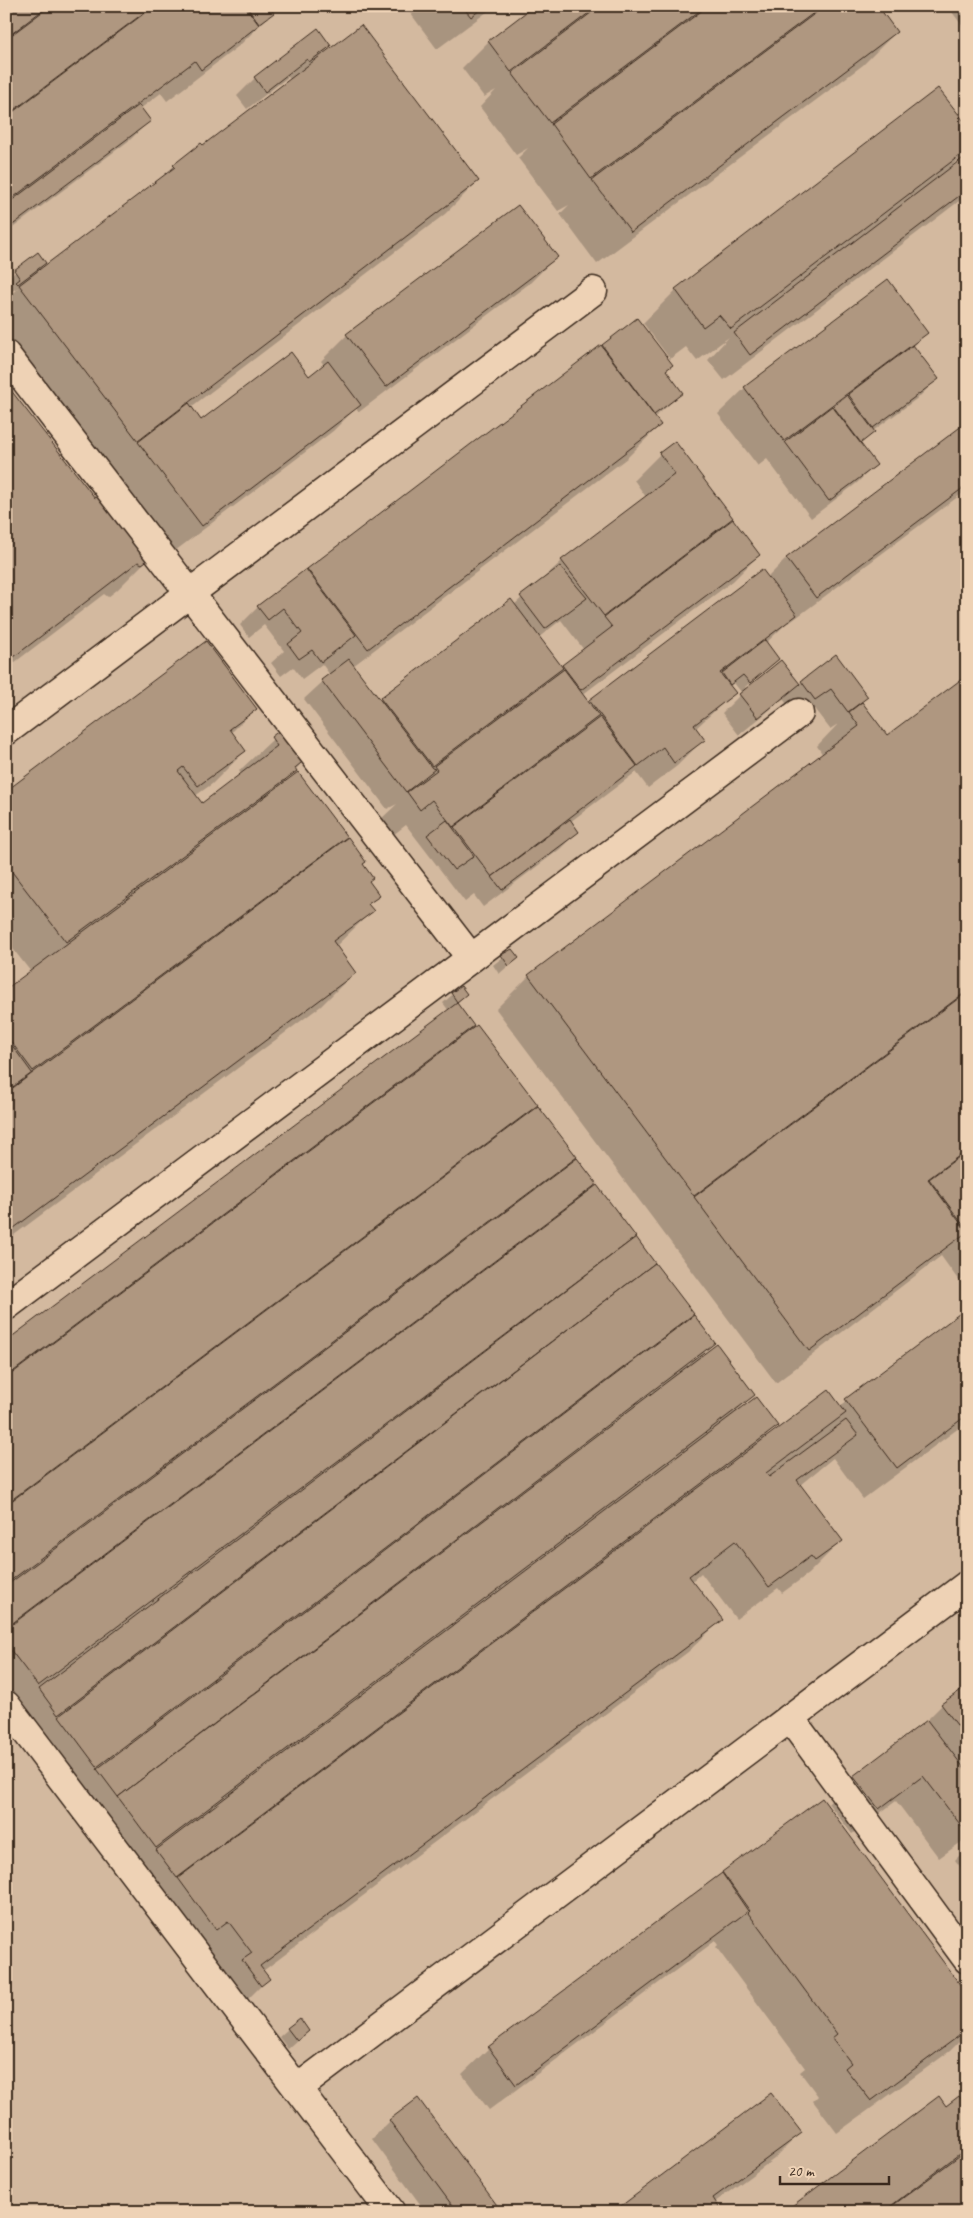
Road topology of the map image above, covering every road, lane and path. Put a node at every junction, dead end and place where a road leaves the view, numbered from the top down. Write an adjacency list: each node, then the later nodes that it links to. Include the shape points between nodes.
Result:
1 (593, 290): 3 (street)
2 (6, 355): 3 (street)
3 (190, 593): 5 (street); 6 (street)
4 (799, 713): 6 (street)
5 (6, 731)
6 (471, 958): 7 (street)
7 (6, 1306)
8 (967, 1585): 10 (street)
9 (6, 1705): 12 (street)
10 (790, 1718): 11 (street); 12 (street)
11 (967, 1959)
12 (298, 2088): 13 (street)
13 (391, 2212)

